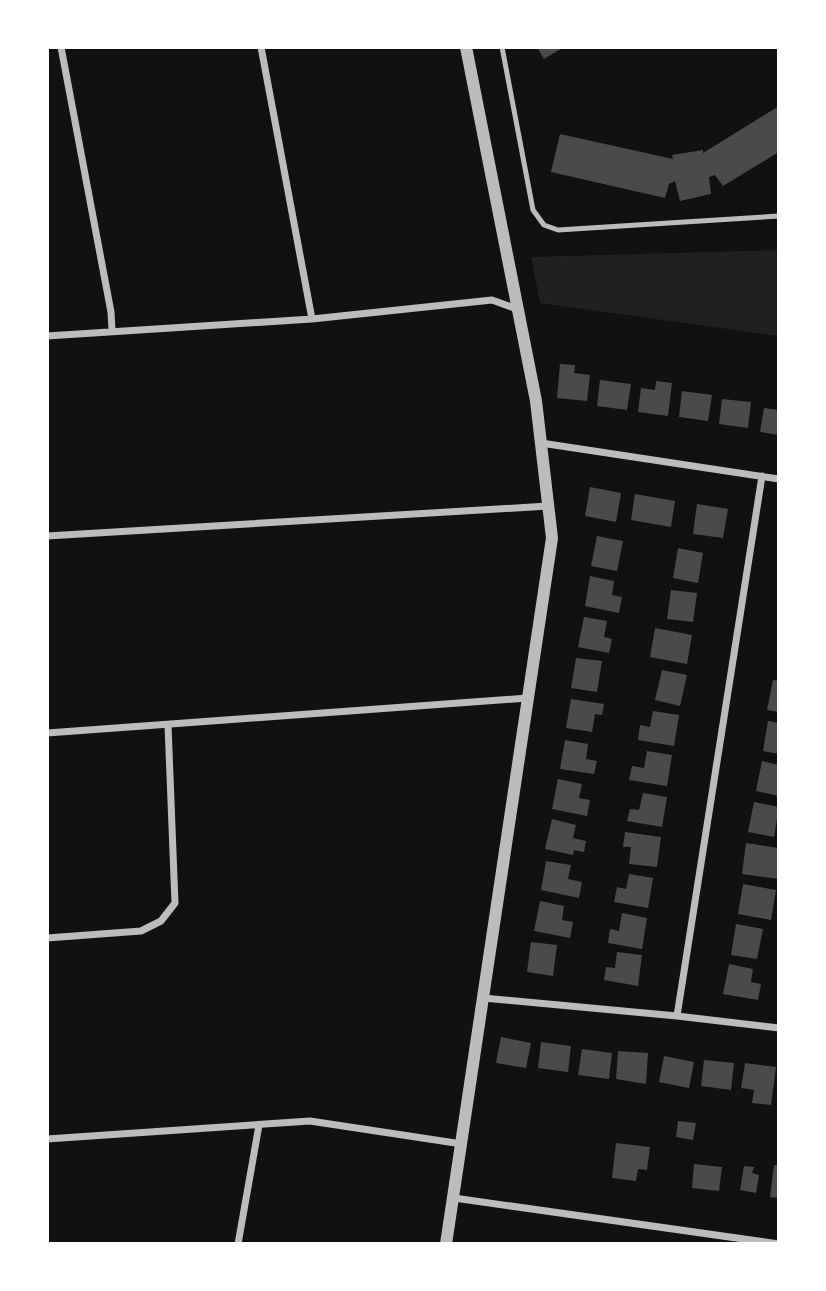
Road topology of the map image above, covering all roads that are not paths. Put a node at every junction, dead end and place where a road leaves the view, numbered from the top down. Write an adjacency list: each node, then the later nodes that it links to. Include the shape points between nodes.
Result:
1 (61, 47): 8 (street)
2 (261, 47): 7 (street)
3 (466, 47): 6 (street)
4 (502, 47): 5 (lane, via 533,210 544,225 558,230)
5 (779, 216)
6 (518, 310): 7 (street, via 492,300); 10 (street)
7 (312, 319): 8 (street)
8 (112, 330): 9 (street)
9 (47, 336)
10 (541, 443): 11 (street); 13 (street)
11 (762, 476): 12 (street); 20 (street)
12 (779, 479)
13 (548, 506): 14 (street); 15 (street, via 552,538)
14 (47, 536)
15 (527, 698): 16 (street); 19 (street)
16 (168, 725): 17 (street); 18 (street, via 175,903 161,921 141,931)
17 (47, 733)
18 (47, 938)
19 (483, 998): 20 (street); 24 (street)
20 (677, 1016): 21 (street)
21 (779, 1028)
22 (259, 1125): 23 (street); 24 (street, via 310,1121); 26 (street)
23 (47, 1139)
24 (462, 1144): 25 (street)
25 (454, 1198): 27 (street); 28 (street)
26 (238, 1244)
27 (446, 1244)
28 (779, 1244)

